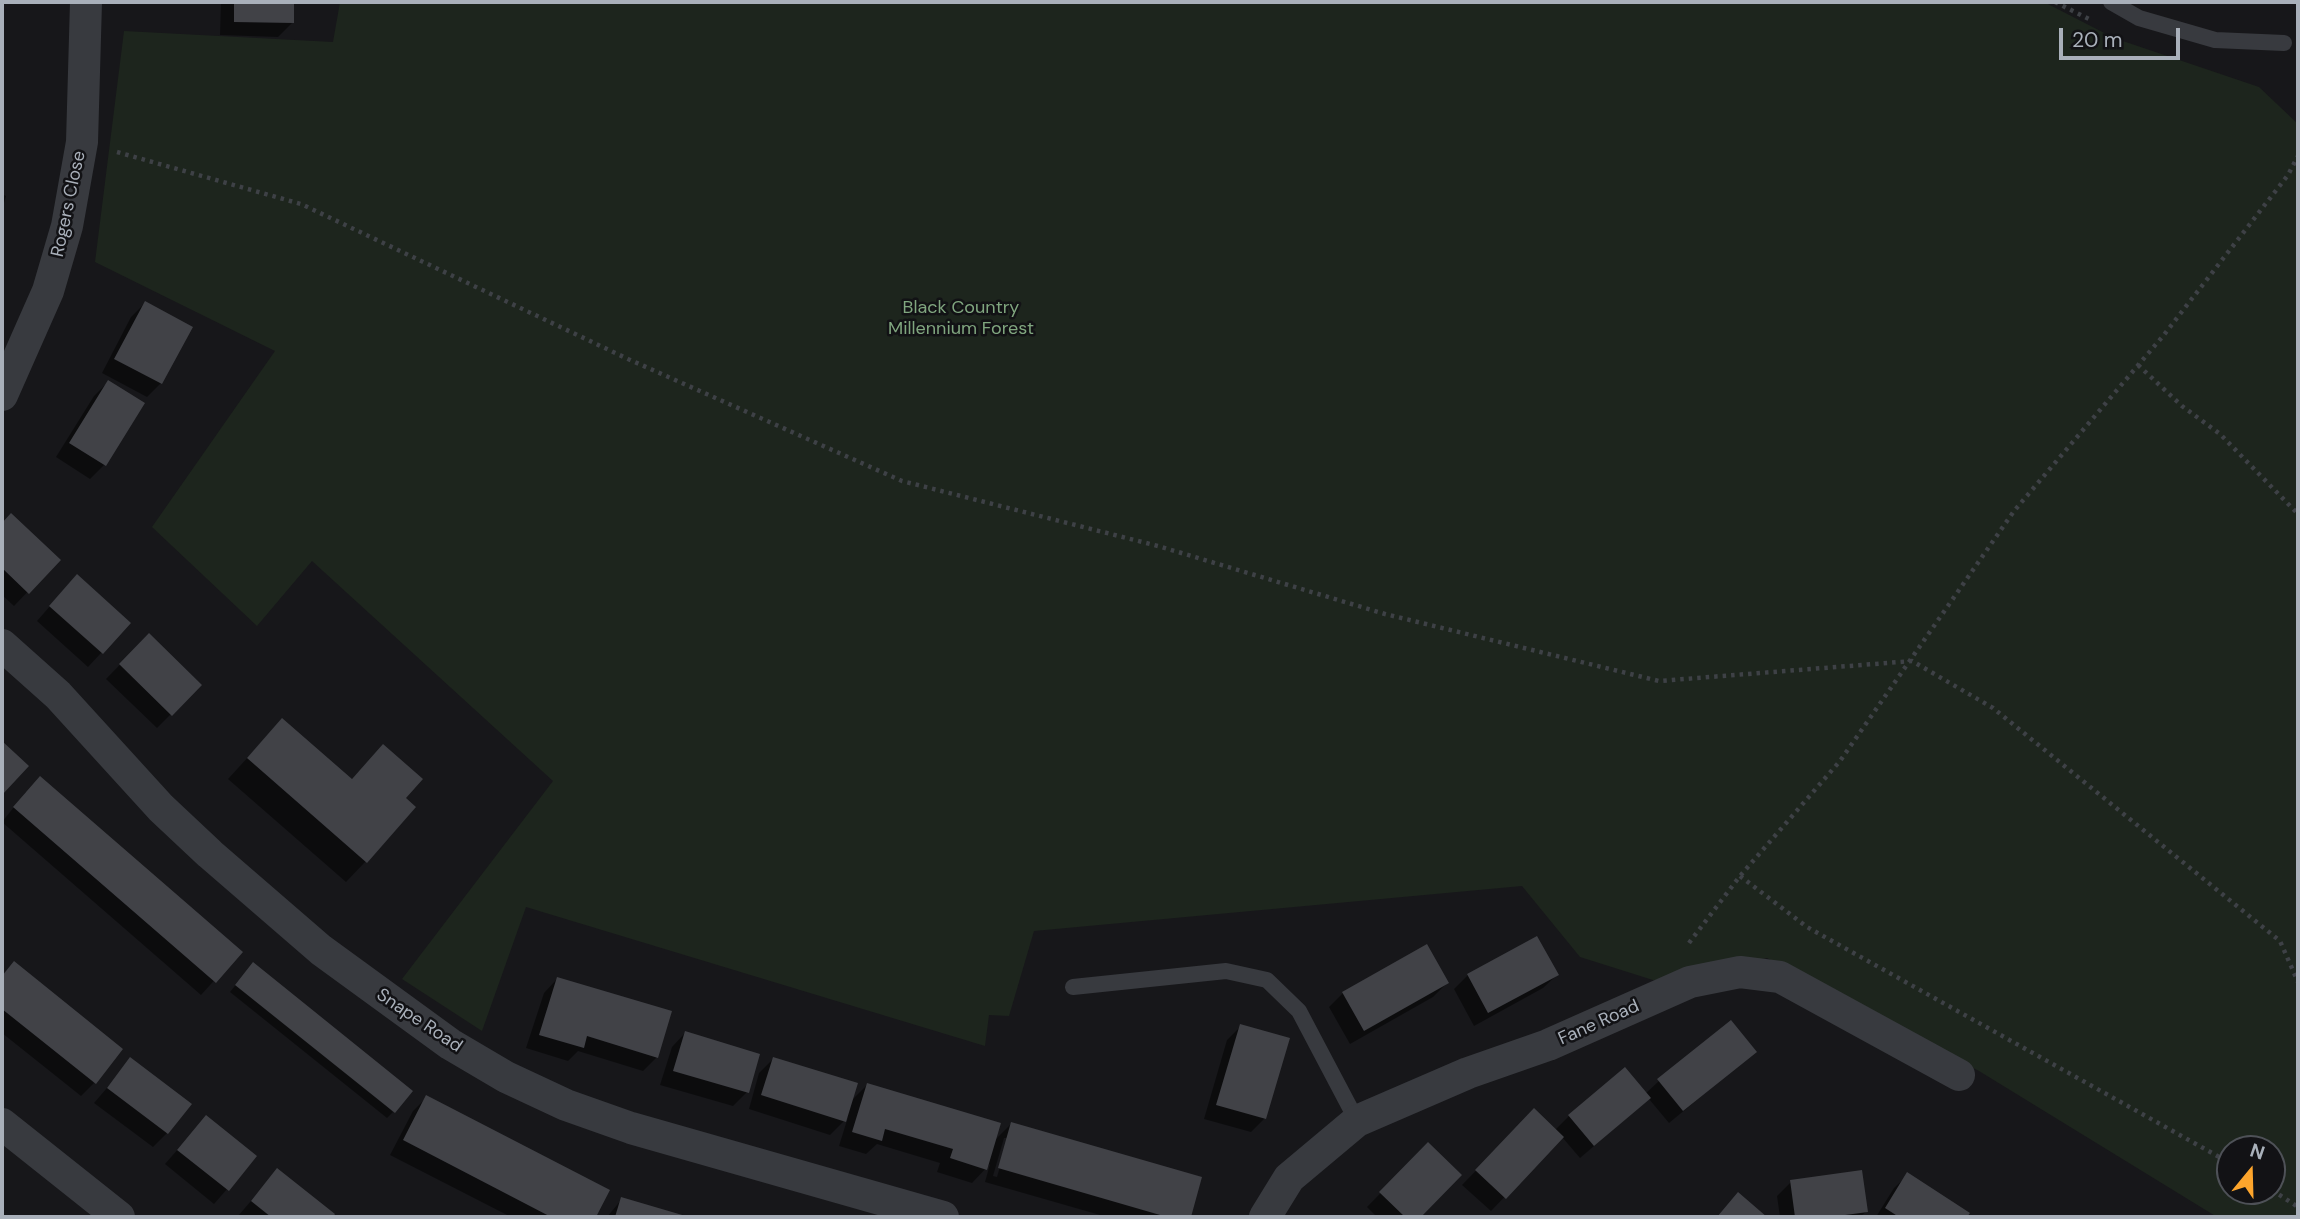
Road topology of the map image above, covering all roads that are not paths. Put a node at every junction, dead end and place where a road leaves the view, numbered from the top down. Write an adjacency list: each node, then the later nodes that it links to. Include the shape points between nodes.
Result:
1 (86, 2): 4 (street, Rogers Close, via 82,142 67,226 48,291)
2 (2111, 2): 3 (lane, via 2139,18 2215,40)
3 (2284, 43)
4 (2, 395)
5 (2, 645): 10 (street, Snape Road, via 58,695 161,808 210,854 321,950 450,1044 506,1077 592,1114)
6 (1073, 987): 8 (lane, via 1226,971 1267,980 1299,1011)
7 (1959, 1075): 8 (street, Fane Road, via 1780,976 1740,972 1690,982)
8 (1357, 1121): 13 (street, Fane Road, via 1289,1178)
9 (2, 1124): 11 (street)
10 (897, 1211): 12 (street, Snape Road)
11 (119, 1217)
12 (943, 1217)
13 (1265, 1217)

